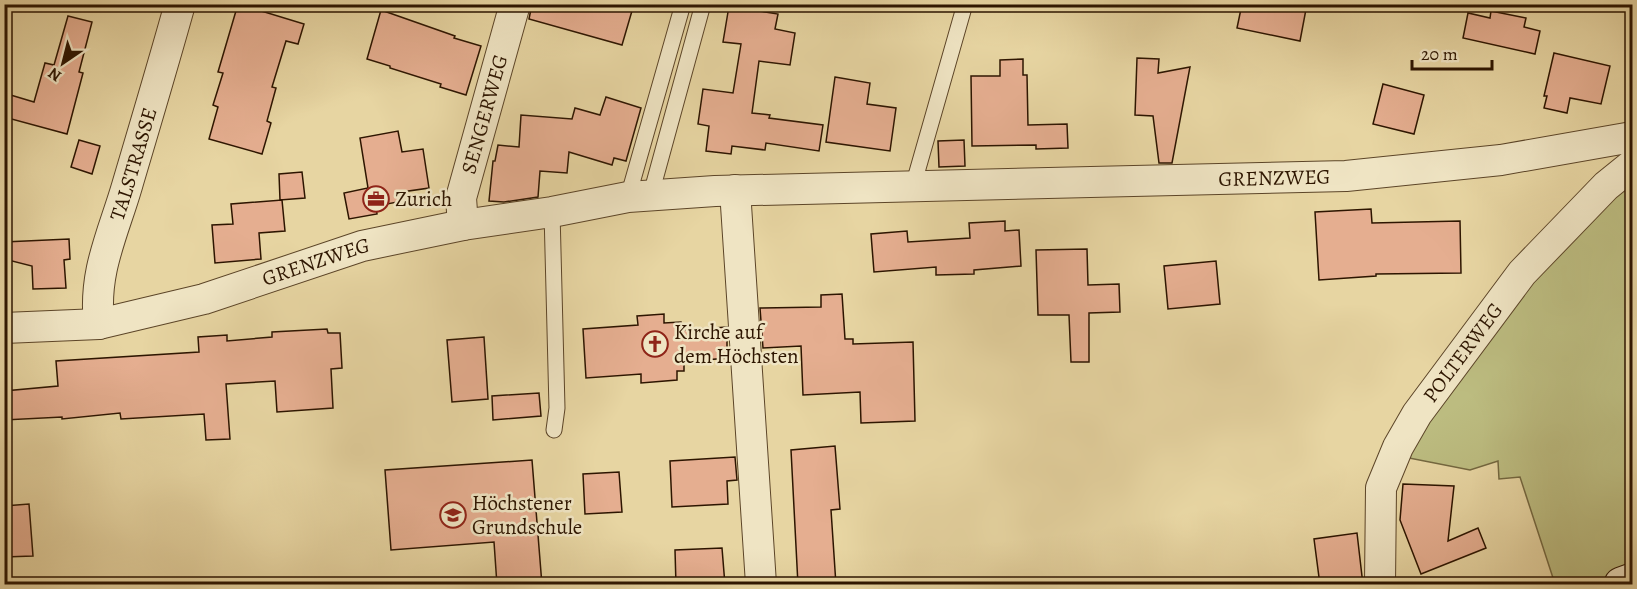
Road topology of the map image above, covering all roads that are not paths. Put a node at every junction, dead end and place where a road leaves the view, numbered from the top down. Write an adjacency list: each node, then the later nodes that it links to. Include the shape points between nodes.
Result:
1 (180, 4): 13 (street, TALSTRASSE, via 99,271)
2 (515, 4): 12 (street, SENGERWEG, via 461,198)
3 (683, 4): 10 (lane)
4 (703, 4): 10 (lane)
5 (965, 4): 8 (lane)
6 (1632, 137): 8 (street, GRENZWEG, via 1501,160 1346,176)
7 (1632, 165): 18 (street, POLTERWEG, via 1606,186 1522,273 1412,422 1381,488)
8 (913, 186): 9 (street, GRENZWEG)
9 (735, 190): 10 (street, GRENZWEG); 17 (street)
10 (640, 196): 11 (street, GRENZWEG)
11 (552, 212): 12 (street, GRENZWEG); 15 (lane, via 557,408)
12 (463, 225): 13 (street, GRENZWEG, via 362,246 204,299)
13 (99, 324): 14 (street, GRENZWEG)
14 (4, 328)
15 (554, 430)
16 (1632, 580): 19 (main road)
17 (761, 585)
18 (1380, 585)
19 (1621, 585)

